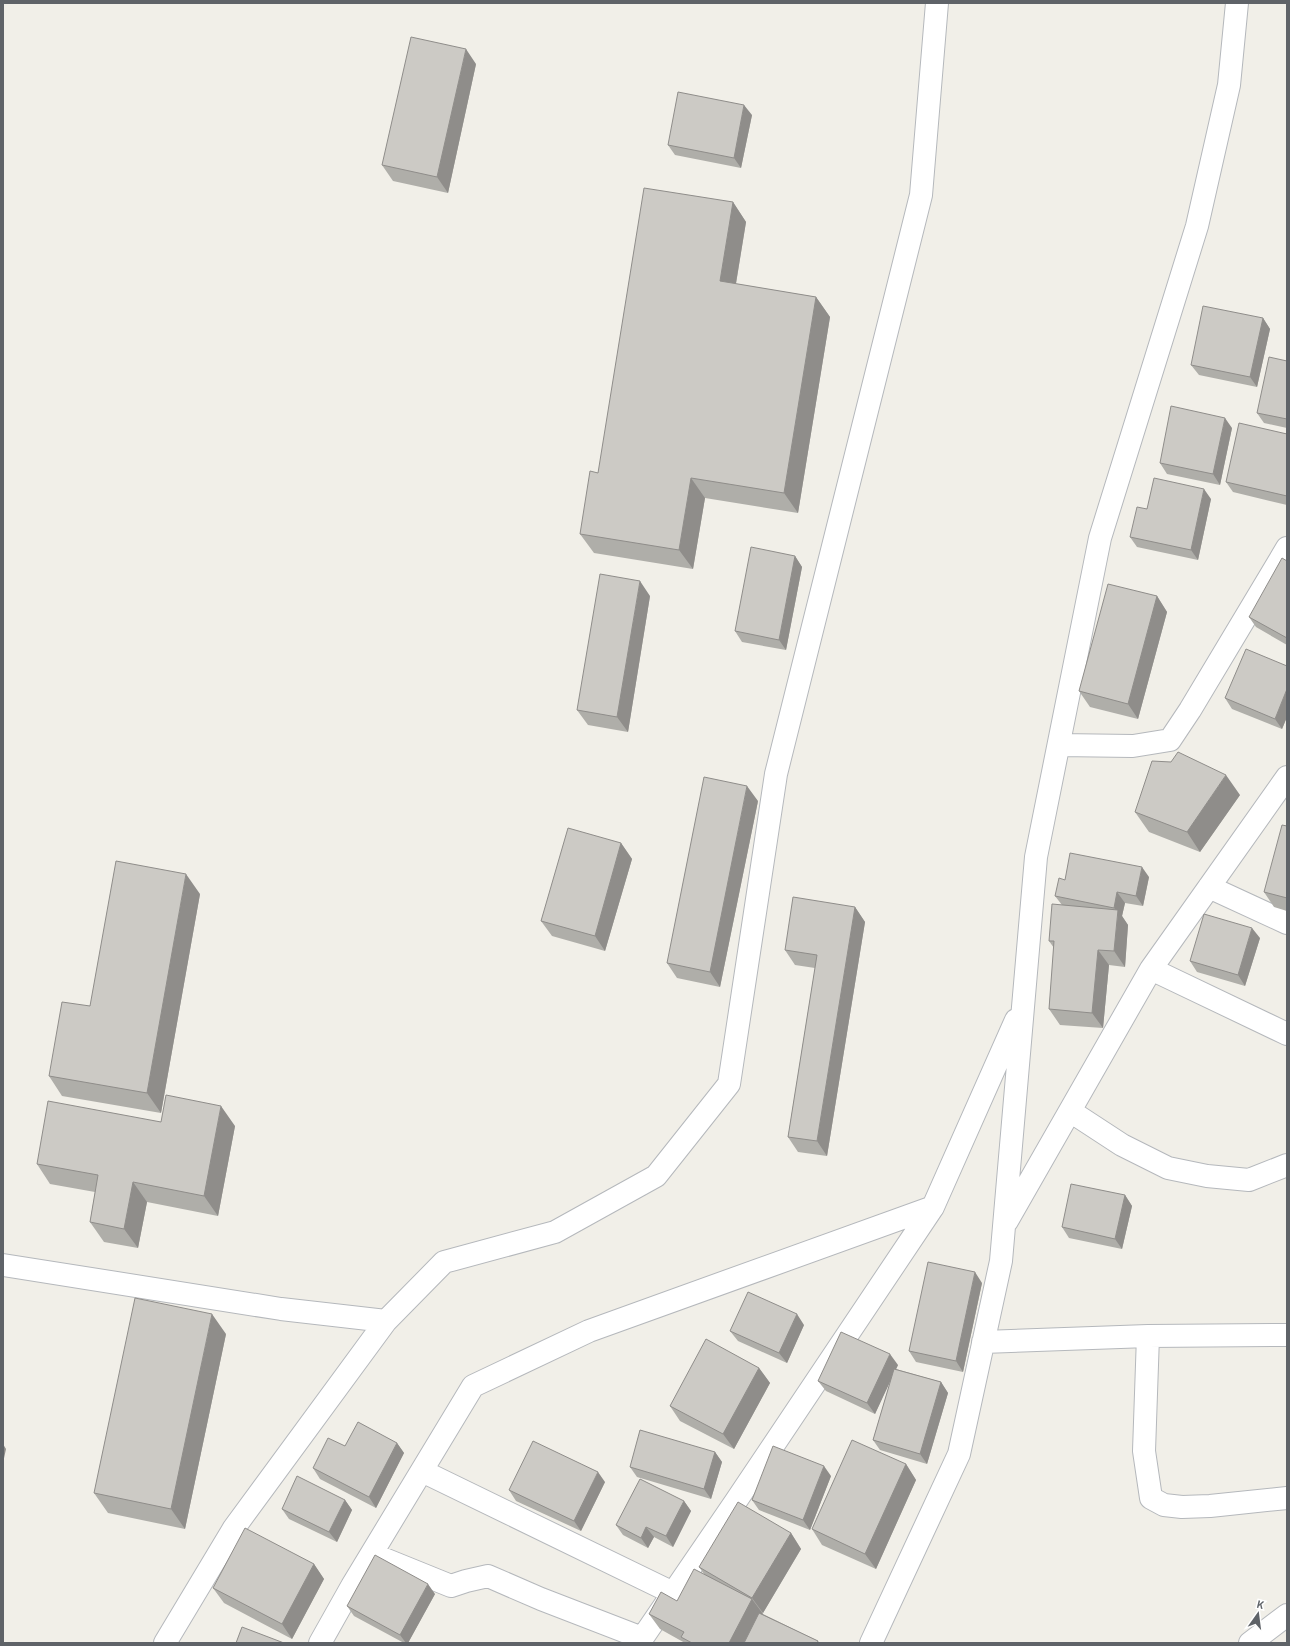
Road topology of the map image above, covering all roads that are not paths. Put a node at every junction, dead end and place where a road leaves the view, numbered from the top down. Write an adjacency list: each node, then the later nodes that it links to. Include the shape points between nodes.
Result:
1 (936, 3): 16 (street, via 921,195 776,774 729,1084 656,1176 555,1232 444,1262)
2 (1237, 3): 4 (street, via 1229,85 1197,226 1100,538)
3 (1287, 548): 4 (street, via 1170,740 1132,746)
4 (1059, 745): 9 (street, via 1036,857)
5 (1287, 777): 6 (street)
6 (1209, 887): 7 (street); 8 (street)
7 (1287, 923)
8 (1151, 969): 10 (street); 11 (street)
9 (1023, 1004): 13 (street); 14 (street)
10 (1287, 1034)
11 (1070, 1111): 12 (street, via 1122,1145 1168,1168 1207,1176 1249,1180); 14 (street)
12 (1287, 1165)
13 (933, 1208): 20 (street, via 588,1331 473,1386); 23 (street)
14 (1003, 1228): 19 (street, via 1001,1261)
15 (3, 1266): 16 (street, via 281,1309)
16 (386, 1321): 26 (street, via 234,1528)
17 (1287, 1334): 18 (street)
18 (1148, 1336): 19 (street); 21 (street, via 1144,1451 1151,1498 1164,1505 1182,1507)
19 (983, 1342): 28 (street, via 959,1454)
20 (422, 1471): 22 (street); 23 (street)
21 (1287, 1498)
22 (372, 1554): 25 (street, via 451,1586 488,1576); 27 (street)
23 (673, 1593): 25 (street)
24 (1287, 1615): 29 (street)
25 (640, 1641)
26 (166, 1643)
27 (320, 1643)
28 (871, 1643)
29 (1250, 1643)

